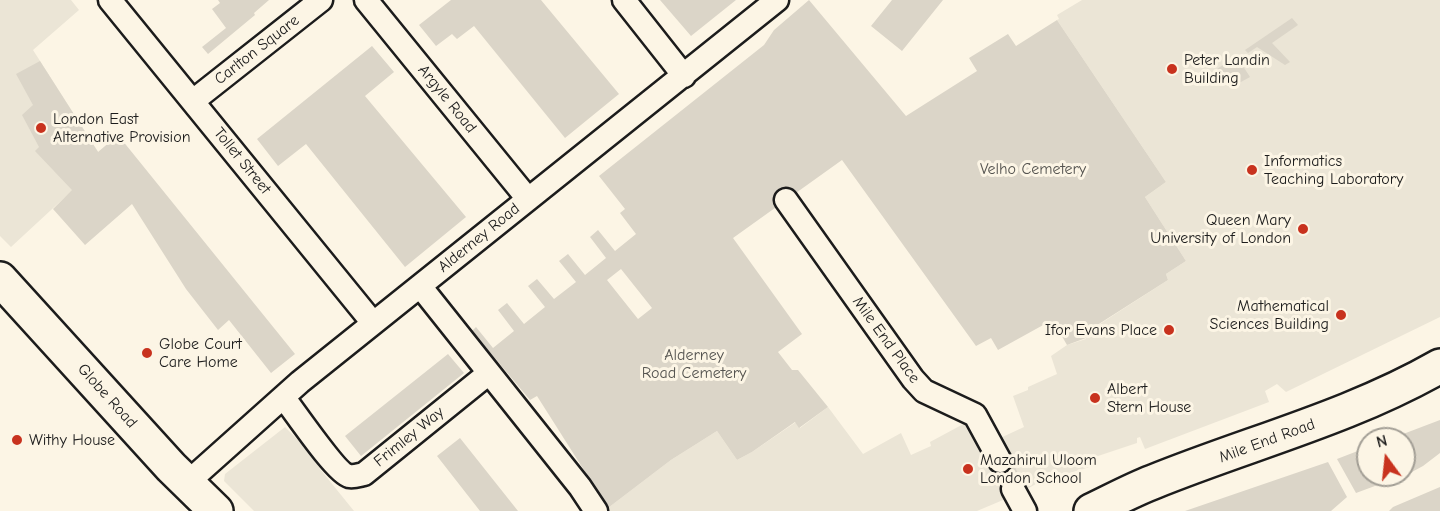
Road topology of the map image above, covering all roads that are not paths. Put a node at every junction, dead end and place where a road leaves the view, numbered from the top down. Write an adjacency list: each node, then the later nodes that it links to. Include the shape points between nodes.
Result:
1 (110, 0): 7 (street, Tollet Street)
2 (321, 0): 7 (street, Carlton Square)
3 (366, 0): 8 (street, Argyle Road)
4 (624, 0): 6 (street)
5 (777, 0): 6 (street, Alderney Road)
6 (684, 76): 8 (street, Alderney Road)
7 (193, 101): 12 (street, Tollet Street)
8 (528, 199): 10 (street, Alderney Road)
9 (786, 200): 16 (street, Mile End Place, via 912,379 924,391 975,415)
10 (420, 286): 12 (street, Alderney Road); 14 (street)
11 (4, 291): 17 (main road, Globe Road)
12 (373, 323): 15 (street, Alderney Road)
13 (1440, 366): 22 (main road, Mile End Road, via 1347,411 1151,483)
14 (489, 373): 15 (street, Frimley Way, via 364,474 356,476 337,467); 20 (street)
15 (284, 398): 17 (street, Alderney Road)
16 (1000, 461)
17 (188, 483): 19 (main road, Globe Road)
18 (1013, 489): 21 (street)
19 (216, 511)
20 (596, 511)
21 (1025, 511)
22 (1091, 511)

